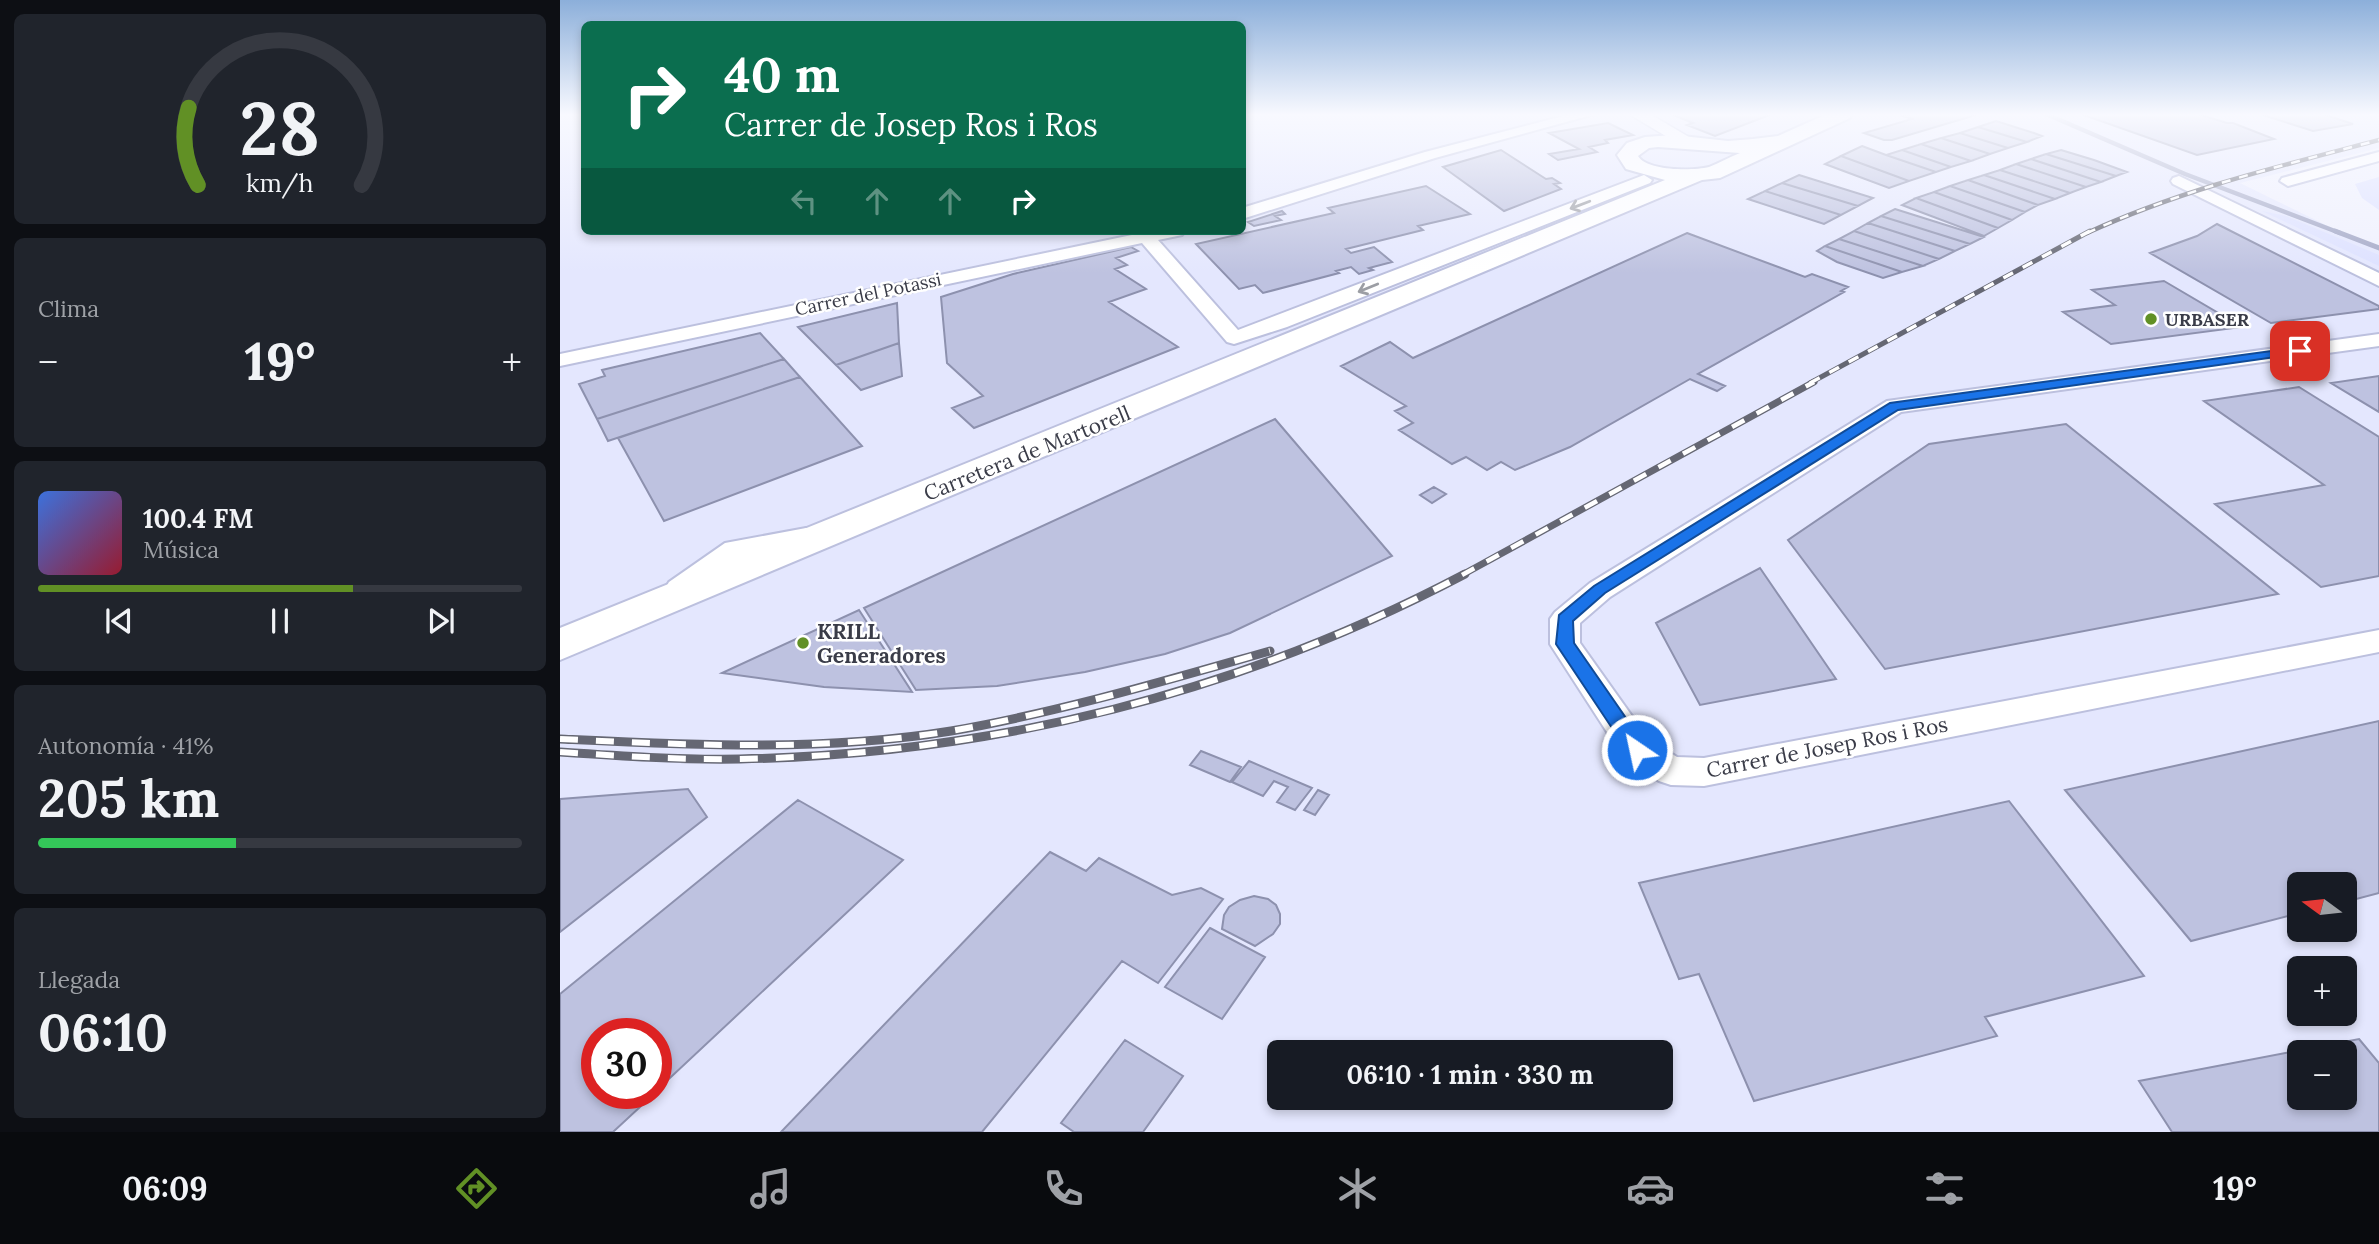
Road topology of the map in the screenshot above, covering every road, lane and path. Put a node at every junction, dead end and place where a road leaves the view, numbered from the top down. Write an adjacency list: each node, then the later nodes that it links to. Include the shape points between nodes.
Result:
1 (1392, 167): 10 (street)
2 (1634, 167): 5 (main road)
3 (1722, 167): 6 (main road, Carretera de Martorell)
4 (2340, 167): 8 (street)
5 (1641, 174): 6 (main road, Carretera de Martorell); 9 (main road, via 1638,193); 15 (street, Carretera de Martorell, one-way to 15)
6 (1694, 176): 9 (main road, Carretera de Martorell)
7 (2179, 181): 13 (street)
8 (2288, 181)
9 (1629, 203): 14 (main road, Carretera de Martorell)
10 (1246, 213)
11 (1156, 235): 12 (street, Carrer del Potassi)
12 (1146, 237): 16 (street); 18 (street, Carrer del Potassi)
13 (2379, 280)
14 (1353, 318): 15 (street, Carretera de Martorell); 19 (main road, Carretera de Martorell)
15 (1260, 329): 16 (street, Carretera de Martorell)
16 (1234, 338): 19 (street)
17 (2379, 340): 20 (street, Carrer de Josep Ros i Ros, via 1895,406 1600,590 1565,619 1565,644 1637,750 1671,771 1704,772)
18 (560, 360)
19 (1222, 373): 21 (main road, Carretera de Martorell)
20 (2379, 641)
21 (560, 645)

